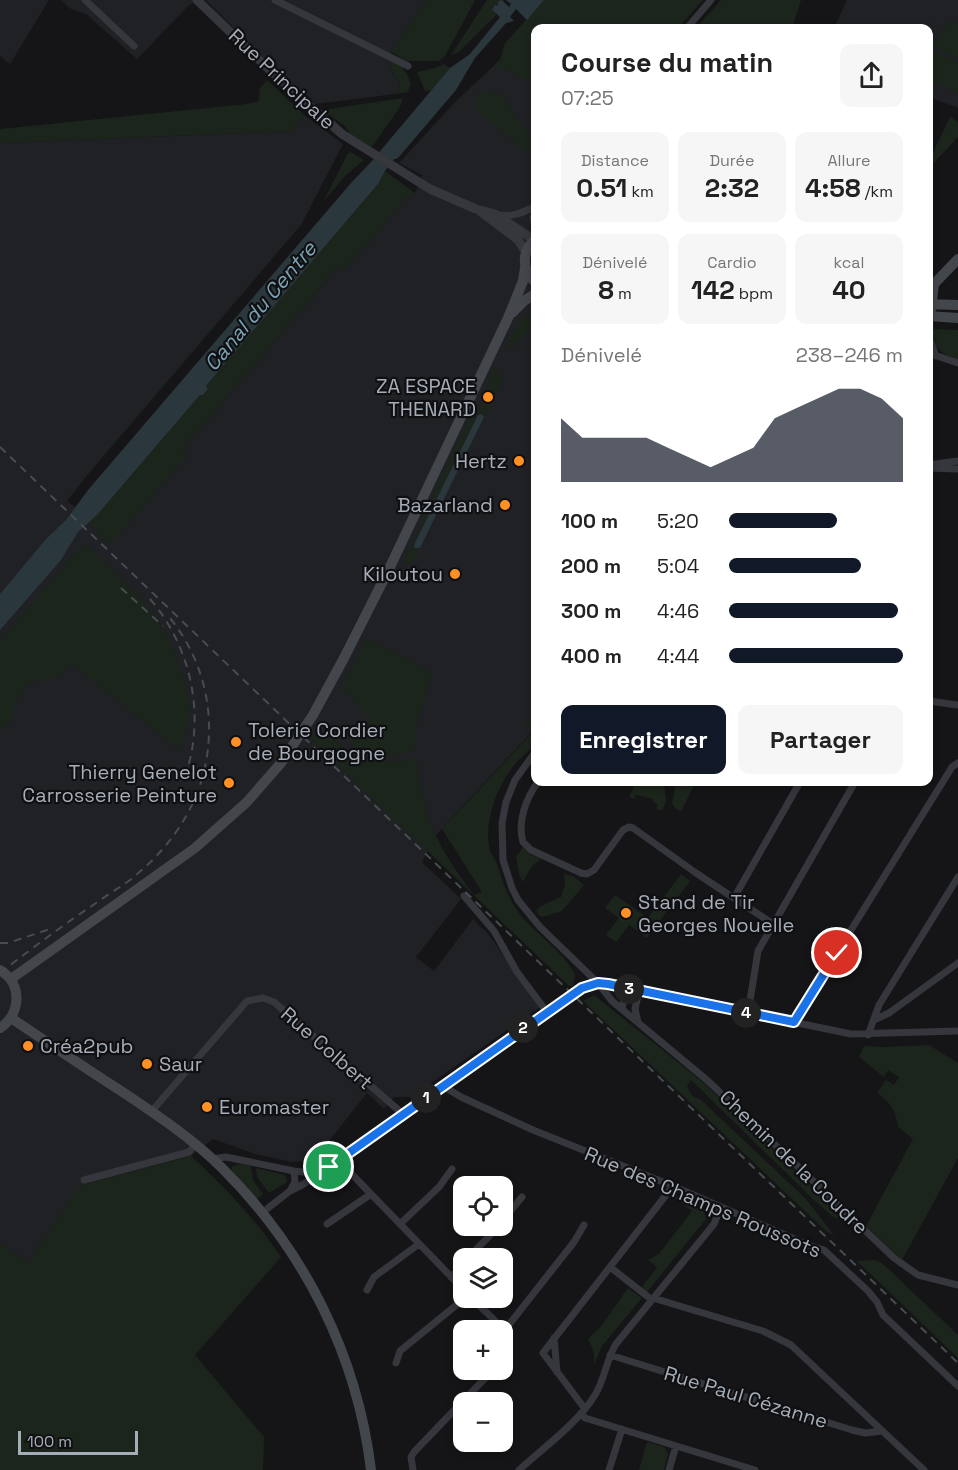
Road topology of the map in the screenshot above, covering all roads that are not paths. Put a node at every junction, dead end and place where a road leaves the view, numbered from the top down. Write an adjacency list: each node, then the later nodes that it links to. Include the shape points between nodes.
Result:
1 (85, 0): 6 (street)
2 (197, 0): 8 (street, Rue Principale, via 342,134 430,189)
3 (275, 0): 7 (street)
4 (711, 0): 5 (street)
5 (690, 24)
6 (134, 46)
7 (408, 66)
8 (477, 209): 10 (street); 13 (street, via 518,240)
9 (531, 209): 10 (street, via 509,216)
10 (495, 214): 11 (street)
11 (531, 234)
12 (531, 243): 13 (main road)
13 (526, 252): 15 (main road)
14 (958, 259): 17 (main road)
15 (525, 268): 16 (main road); 22 (main road)
16 (531, 278)
17 (933, 289)
18 (531, 296): 22 (main road)
19 (933, 304): 20 (main road)
20 (958, 305)
21 (933, 316): 23 (main road)
22 (508, 318): 43 (main road, via 344,658 281,764 247,802 195,848)
23 (958, 318)
24 (933, 355): 25 (street)
25 (958, 363)
26 (958, 461): 27 (street)
27 (933, 465)
28 (933, 466): 29 (street)
29 (958, 469)
30 (933, 702): 31 (street)
31 (958, 705)
32 (529, 759): 44 (street, Chemin de la Coudre, via 515,780 504,813 501,834 506,872 529,914)
33 (958, 763): 53 (street)
34 (536, 786): 39 (street, via 525,806 521,828 523,842 531,850 587,873 594,870 629,827)
35 (798, 786): 39 (street)
36 (853, 786): 40 (street)
37 (958, 877): 51 (street, via 879,1005)
38 (464, 896): 48 (street, via 494,931)
39 (734, 898): 40 (street)
40 (773, 924): 49 (street, via 756,957)
41 (958, 963): 51 (street)
42 (0, 970): 43 (main road)
43 (11, 980): 50 (main road, via 17,995)
44 (598, 983): 45 (street); 47 (street, Chemin de la Coudre); 48 (street, via 582,988)
45 (626, 988): 46 (street); 47 (street)
46 (639, 991): 49 (street); 52 (street, via 635,1009)
47 (622, 1009): 52 (street, Chemin de la Coudre)
48 (547, 1012): 57 (street)
49 (747, 1013): 53 (street)
50 (11, 1018): 54 (main road); 58 (main road)
51 (874, 1020): 56 (street)
52 (638, 1022): 82 (street, Chemin de la Coudre, via 708,1081 901,1264 918,1275)
53 (794, 1022): 56 (street)
54 (0, 1028)
55 (958, 1031): 56 (street)
56 (868, 1035)
57 (443, 1086): 59 (street); 67 (street, Rue des Champs Roussots, via 533,1130)
58 (150, 1112): 59 (street, Rue Colbert, via 247,1001 263,998 274,1002); 60 (main road)
59 (403, 1114): 62 (street)
60 (195, 1145): 61 (main road); 66 (street, via 189,1152)
61 (212, 1159): 65 (street, via 226,1157); 73 (main road)
62 (339, 1161): 63 (street); 69 (street)
63 (329, 1167): 65 (street); 68 (street)
64 (452, 1169): 75 (street)
65 (294, 1171): 68 (street, via 295,1182)
66 (84, 1180)
67 (674, 1186): 71 (street, Rue des Champs Roussots); 80 (street)
68 (290, 1191): 73 (street)
69 (371, 1194): 74 (street); 75 (street)
70 (522, 1197): 72 (street)
71 (721, 1207): 84 (street, via 714,1224); 94 (street, Rue des Champs Roussots, via 824,1250 868,1291 883,1315)
72 (513, 1208)
73 (268, 1213): 100 (main road, via 310,1281 336,1333 364,1419)
74 (327, 1224)
75 (400, 1224): 78 (street)
76 (584, 1225): 88 (street)
77 (489, 1236): 79 (street)
78 (419, 1244): 81 (street); 83 (street, via 374,1277)
79 (478, 1248)
80 (610, 1268): 84 (street); 89 (street)
81 (451, 1277)
82 (958, 1285)
83 (367, 1290)
84 (652, 1299): 90 (street); 97 (street, via 782,1339)
85 (453, 1308): 91 (street, via 400,1351)
86 (481, 1308): 87 (street)
87 (493, 1320)
88 (513, 1320)
89 (554, 1338): 92 (street); 92 (street, via 543,1353)
90 (610, 1355): 95 (street, via 600,1386); 97 (street, Rue Paul Cézanne, via 852,1430)
91 (396, 1363)
92 (557, 1372): 95 (street)
93 (482, 1380): 101 (street, via 414,1452)
94 (958, 1386)
95 (583, 1411): 96 (street, via 585,1418); 102 (street)
96 (622, 1429): 98 (street); 103 (street)
97 (882, 1431): 106 (street)
98 (676, 1446): 99 (street); 104 (street)
99 (741, 1468): 105 (street)
100 (371, 1470)
101 (412, 1470)
102 (519, 1470)
103 (609, 1470)
104 (669, 1470)
105 (754, 1470)
106 (924, 1470)

